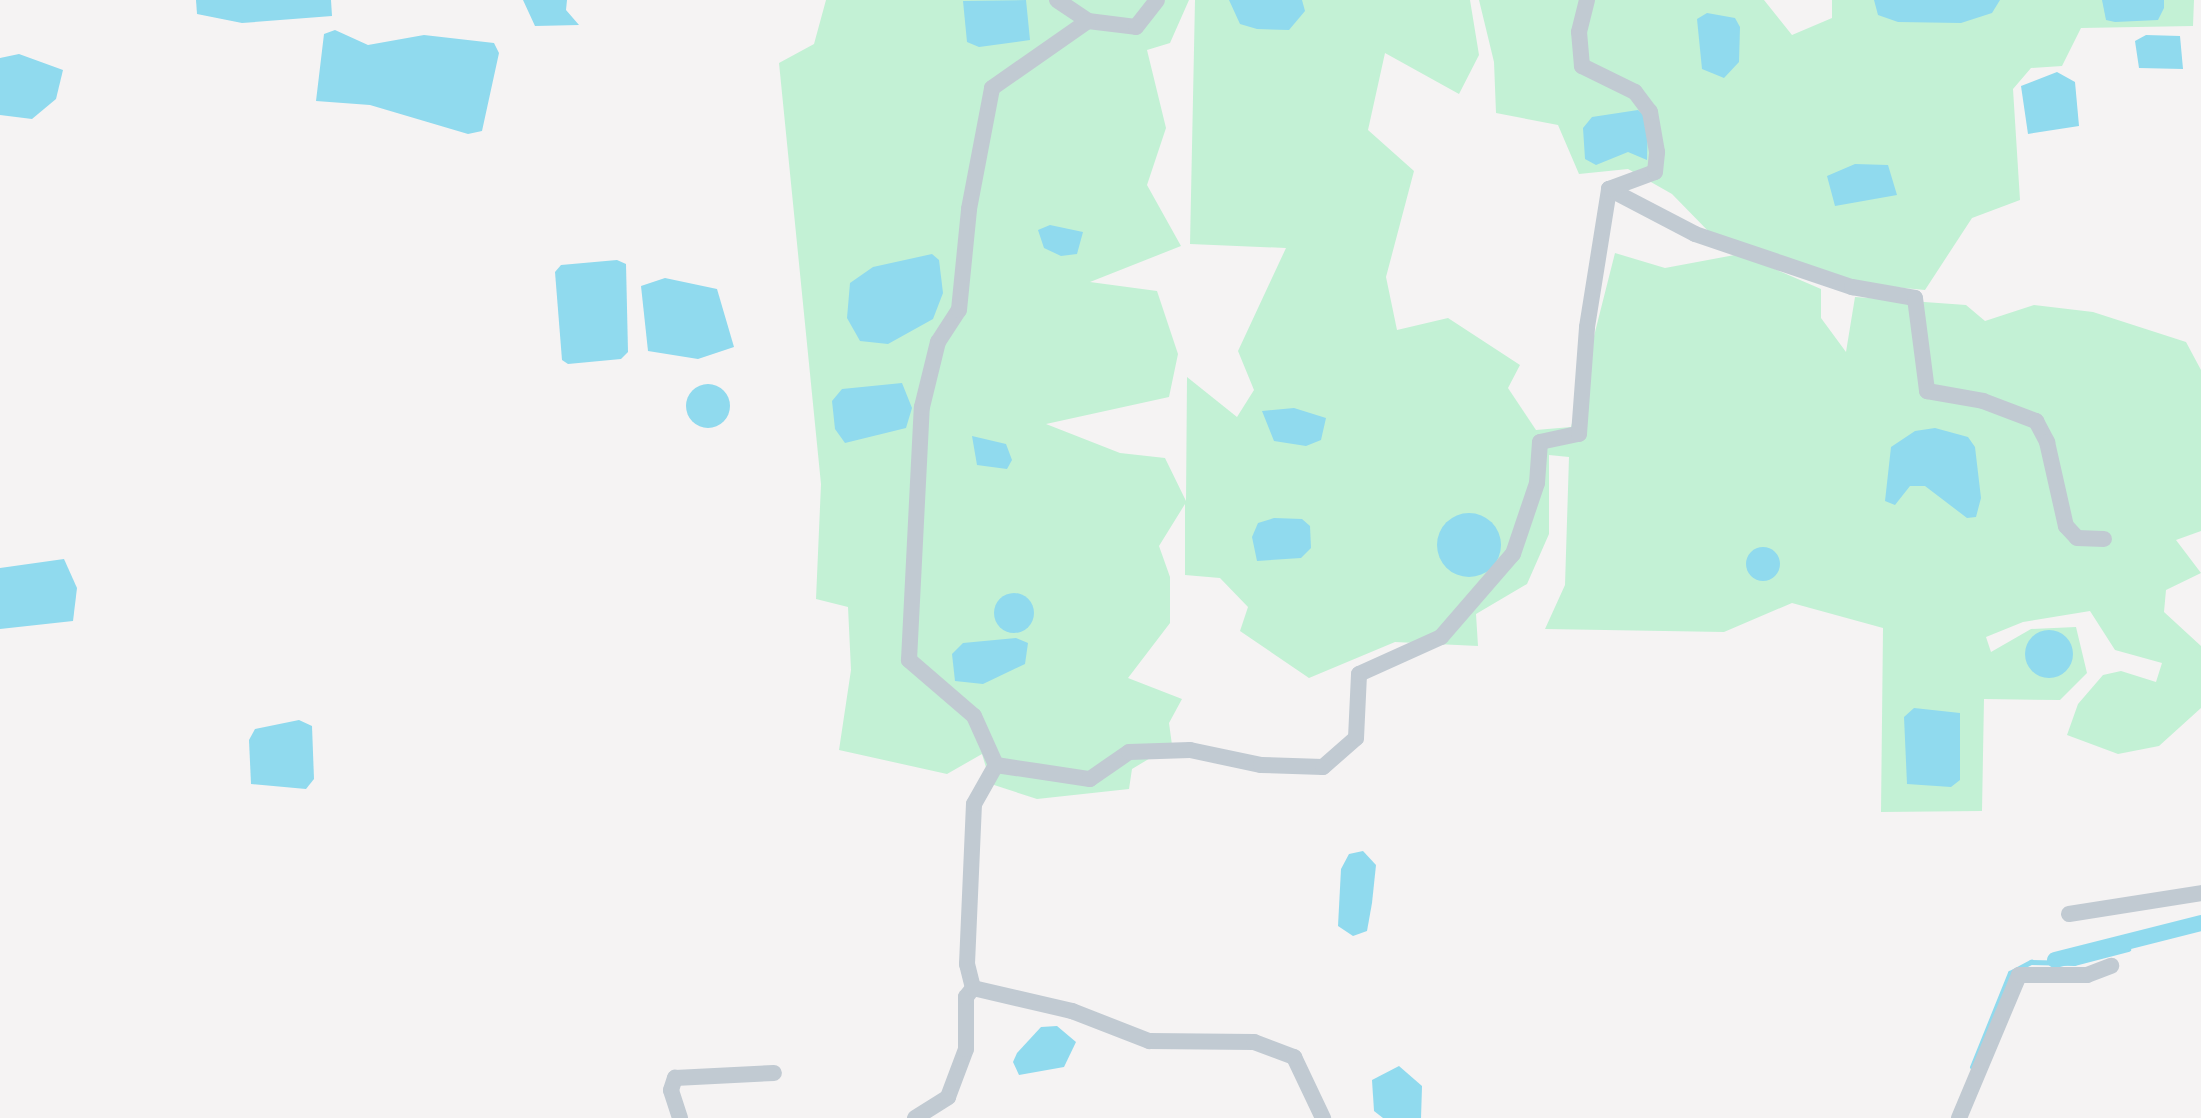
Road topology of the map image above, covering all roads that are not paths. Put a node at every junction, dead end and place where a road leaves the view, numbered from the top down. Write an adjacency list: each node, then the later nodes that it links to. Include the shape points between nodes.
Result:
1 (1057, 0): 4 (street)
2 (1157, 0): 4 (street, via 1136,27)
3 (1587, 0): 5 (street, via 1579,32 1582,66 1635,92 1650,113 1657,152 1654,172)
4 (1088, 21): 7 (street, via 992,88 969,209 959,310 938,342 922,407 909,660 974,716)
5 (1609, 189): 6 (street, via 1695,234 1852,287 1915,298 1927,391 1983,401 2036,421 2047,442 2066,526 2077,538); 7 (street, via 1587,327 1579,434 1540,442 1537,483 1513,554 1441,637 1359,674 1356,738 1323,767 1261,765 1189,750 1129,752 1090,779)
6 (2104, 539)
7 (996, 765): 11 (street, via 974,804 967,964)
8 (2201, 893): 9 (street)
9 (2069, 914)
10 (2111, 967): 16 (street, via 2087,975 2019,975)
11 (973, 988): 14 (street, via 966,996 966,1049 948,1097); 15 (street, via 1072,1011 1149,1041 1254,1042 1294,1057)
12 (774, 1073): 13 (street, via 675,1078 671,1090)
13 (680, 1118)
14 (915, 1118)
15 (1323, 1118)
16 (1959, 1118)

